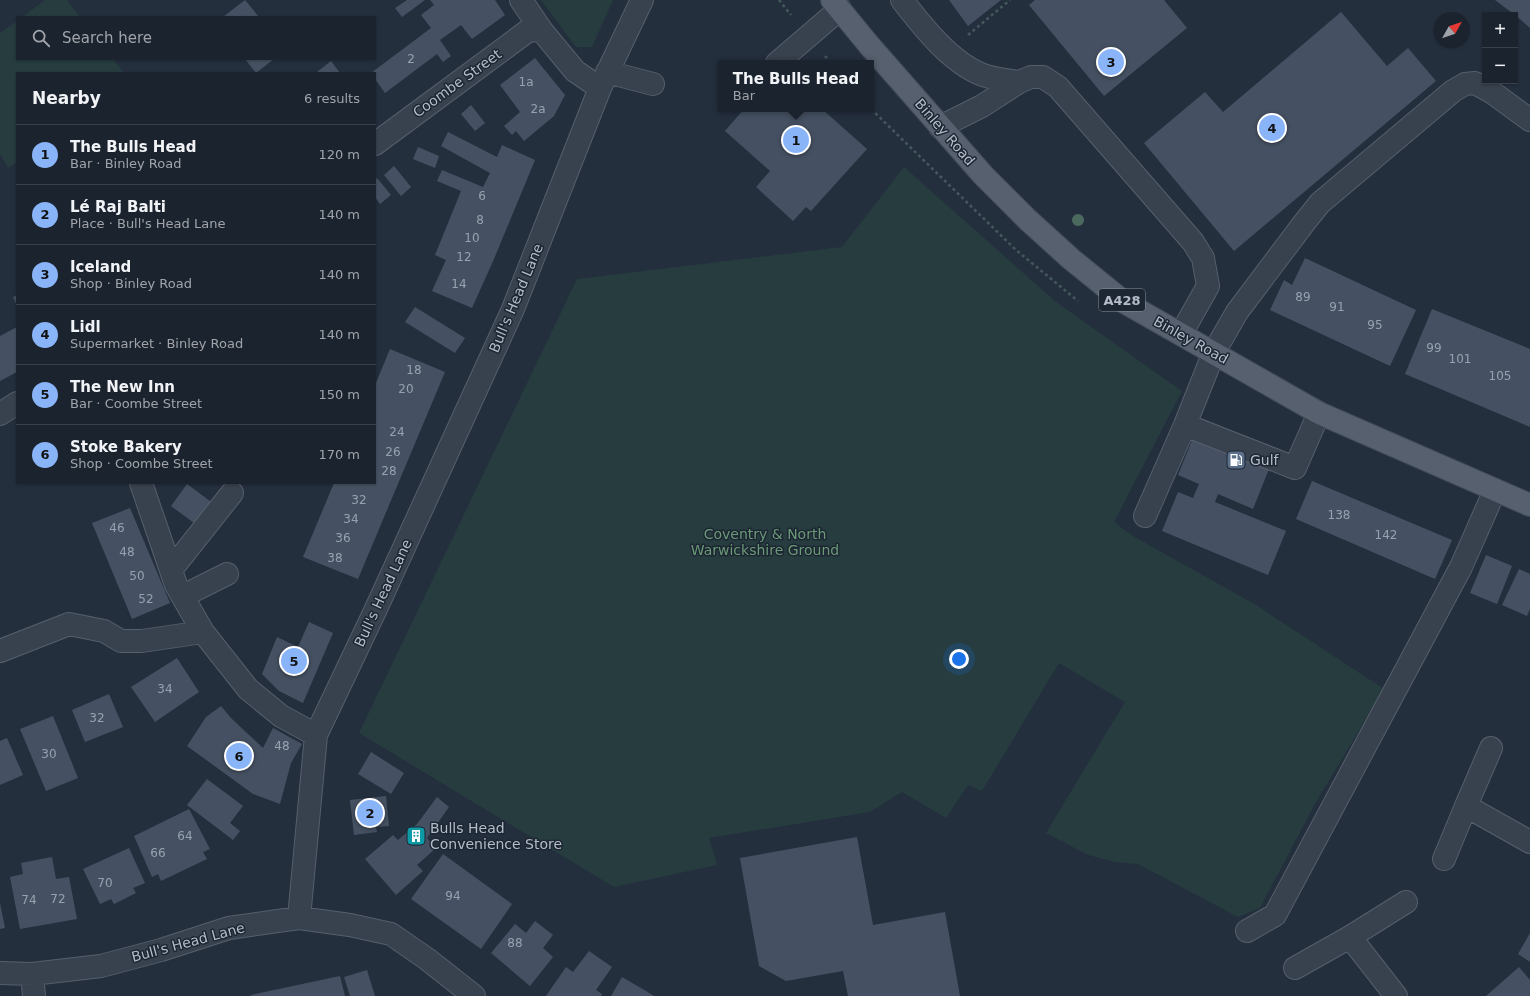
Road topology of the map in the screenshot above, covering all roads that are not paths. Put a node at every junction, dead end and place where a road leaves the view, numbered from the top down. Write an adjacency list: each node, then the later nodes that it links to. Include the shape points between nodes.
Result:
1 (521, 0): 5 (street)
2 (642, 0): 7 (street, Bull's Head Lane)
3 (902, 0): 8 (street, via 961,64 983,75)
4 (836, 4): 6 (street); 11 (main road, Binley Road / A428)
5 (542, 31): 7 (street, via 575,71); 12 (street, Coombe Street, via 529,30)
6 (780, 60)
7 (603, 80): 9 (street); 29 (street, Bull's Head Lane, via 513,309)
8 (1019, 82): 11 (street, via 982,106); 13 (street, via 1031,77 1043,77 1058,87 1193,242 1203,258 1208,286)
9 (653, 84)
10 (1530, 120): 14 (street, via 1475,83 1465,84 1453,91 1320,203 1237,312)
11 (940, 127): 13 (main road, Binley Road / A428, via 983,175 1071,259 1124,302)
12 (376, 143)
13 (1181, 334): 14 (main road, Binley Road / A428)
14 (1214, 352): 16 (main road, Binley Road / A428); 18 (street)
15 (16, 404): 17 (street)
16 (1319, 413): 18 (street, via 1295,468); 20 (main road, Binley Road / A428)
17 (0, 414)
18 (1185, 425): 23 (street)
19 (141, 484): 24 (street)
20 (1495, 490): 22 (main road, Binley Road / A428); 36 (street, via 1461,567 1274,915)
21 (232, 493): 24 (street)
22 (1530, 505)
23 (1145, 516)
24 (171, 570): 26 (street)
25 (227, 574): 26 (street)
26 (183, 596): 27 (street)
27 (203, 632): 28 (street, via 142,641 121,641 104,631 68,624); 29 (street, via 248,689 281,716)
28 (0, 651)
29 (316, 735): 35 (street, Bull's Head Lane)
30 (1491, 748): 31 (street)
31 (1466, 806): 32 (street); 33 (street)
32 (1530, 842)
33 (1444, 859)
34 (1406, 902): 37 (street)
35 (299, 918): 40 (street, Bull's Head Lane, via 229,928 101,966); 42 (street, via 350,924 391,934)
36 (1247, 931)
37 (1350, 937): 38 (street); 43 (street)
38 (1295, 968)
39 (0, 973): 40 (street, Bull's Head Lane)
40 (32, 974): 41 (street)
41 (34, 996)
42 (474, 996)
43 (1396, 996)

